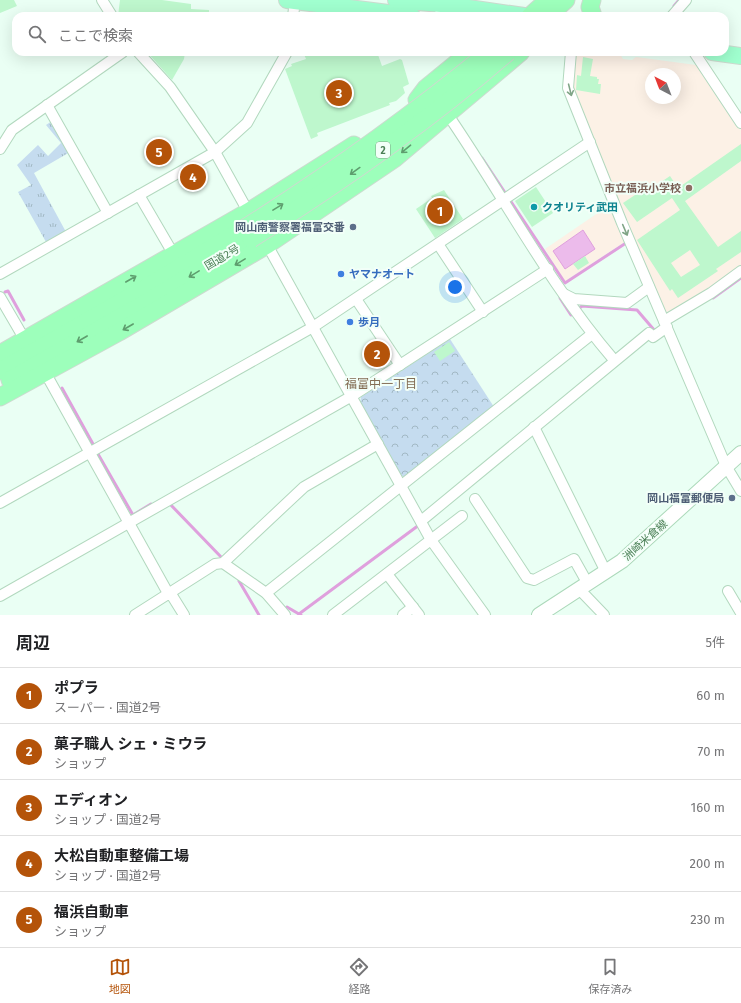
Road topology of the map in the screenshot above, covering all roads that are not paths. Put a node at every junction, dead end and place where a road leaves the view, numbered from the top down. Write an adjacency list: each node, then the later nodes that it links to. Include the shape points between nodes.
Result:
1 (102, 0): 13 (street)
2 (396, 0): 12 (main road)
3 (538, 0): 16 (highway)
4 (548, 0): 17 (highway)
5 (558, 0): 18 (highway)
6 (566, 0): 19 (highway)
7 (578, 0): 20 (highway)
8 (592, 0): 21 (highway)
9 (686, 0): 22 (street)
10 (361, 5): 11 (main road); 14 (main road)
11 (292, 6)
12 (441, 7): 15 (main road)
13 (110, 12)
14 (393, 12)
15 (485, 12)
16 (524, 12)
17 (534, 12)
18 (545, 12)
19 (552, 12)
20 (565, 12)
21 (592, 12)
22 (676, 12)
23 (729, 43): 24 (main road)
24 (741, 44)
25 (729, 54): 36 (main road)
26 (117, 56): 38 (street)
27 (142, 56): 43 (street, via 170,87)
28 (284, 56): 43 (street, via 247,123)
29 (465, 56): 37 (highway, via 426,88)
30 (474, 56): 37 (highway)
31 (484, 56): 47 (highway, 国道2号 / 2, one-way to 31, bridge, via 352,158)
32 (503, 56): 47 (highway, 国道2号 / 2, one-way to 47, bridge, via 435,112 345,178)
33 (516, 56): 39 (highway, 2)
34 (571, 56): 41 (street, one-way to 41, via 568,88)
35 (697, 56): 40 (street)
36 (741, 56)
37 (417, 100): 47 (highway, via 344,152)
38 (47, 105): 42 (street, via 12,130); 46 (street)
39 (448, 114): 45 (street); 49 (highway, 2, one-way to 49, via 394,159)
40 (741, 124)
41 (590, 142): 45 (street); 54 (street, one-way to 54)
42 (0, 149)
43 (215, 152): 44 (street); 47 (street)
44 (139, 195): 46 (street); 50 (street)
45 (506, 197): 48 (street); 51 (street)
46 (108, 213): 53 (street)
47 (248, 227): 49 (street); 50 (highway); 62 (highway, 国道2号 / 2, via 144,289); 69 (highway, 国道2号 / 2, one-way to 69, via 144,304)
48 (438, 244): 57 (street); 58 (street)
49 (267, 245): 60 (street); 68 (highway, 2, one-way to 68)
50 (174, 255): 62 (highway, one-way to 50)
51 (545, 268): 55 (street); 58 (street)
52 (741, 271): 59 (street)
53 (0, 274)
54 (650, 287): 55 (street, via 627,303 574,299); 59 (street)
55 (564, 293): 61 (street)
56 (0, 297): 62 (street)
57 (356, 298): 60 (street); 66 (street)
58 (481, 309): 66 (street)
59 (665, 324): 64 (street, via 651,335 648,333); 76 (street)
60 (313, 327): 70 (street); 74 (street)
61 (592, 334): 64 (street); 77 (street)
62 (26, 347): 63 (highway); 65 (highway); 67 (highway, 国道2号 / 2)
63 (0, 354)
64 (614, 360): 72 (street)
65 (0, 362)
66 (398, 363): 70 (street)
67 (0, 371)
68 (46, 374): 71 (highway, 2); 74 (street)
69 (0, 386)
70 (352, 396): 73 (street); 83 (street)
71 (0, 398)
72 (535, 429): 82 (street); 86 (street)
73 (378, 444): 77 (street); 85 (street, via 304,486)
74 (90, 452): 80 (street); 83 (street)
75 (741, 453): 76 (main road, 洲崎米倉線)
76 (726, 466): 78 (street); 86 (main road, 洲崎米倉線, via 622,561)
77 (402, 486): 82 (street); 90 (street)
78 (741, 491)
79 (475, 499): 88 (street, via 526,578 534,580 574,559)
80 (0, 503)
81 (462, 516): 84 (street)
82 (420, 521): 84 (street)
83 (128, 523): 91 (street); 92 (street)
84 (431, 540): 87 (street); 101 (street)
85 (223, 563): 90 (street); 92 (street, via 215,564)
86 (606, 572): 88 (main road, 洲崎米倉線)
87 (387, 574): 93 (street); 99 (street)
88 (584, 587): 95 (main road, 洲崎米倉線); 102 (street)
89 (728, 591): 94 (street)
90 (266, 593): 98 (street)
91 (0, 596)
92 (171, 596): 96 (street); 97 (street)
93 (416, 611): 100 (street)
94 (741, 613)
95 (545, 614)
96 (135, 615)
97 (184, 615)
98 (285, 615)
99 (334, 615)
100 (403, 615)
101 (485, 615)
102 (604, 615)

